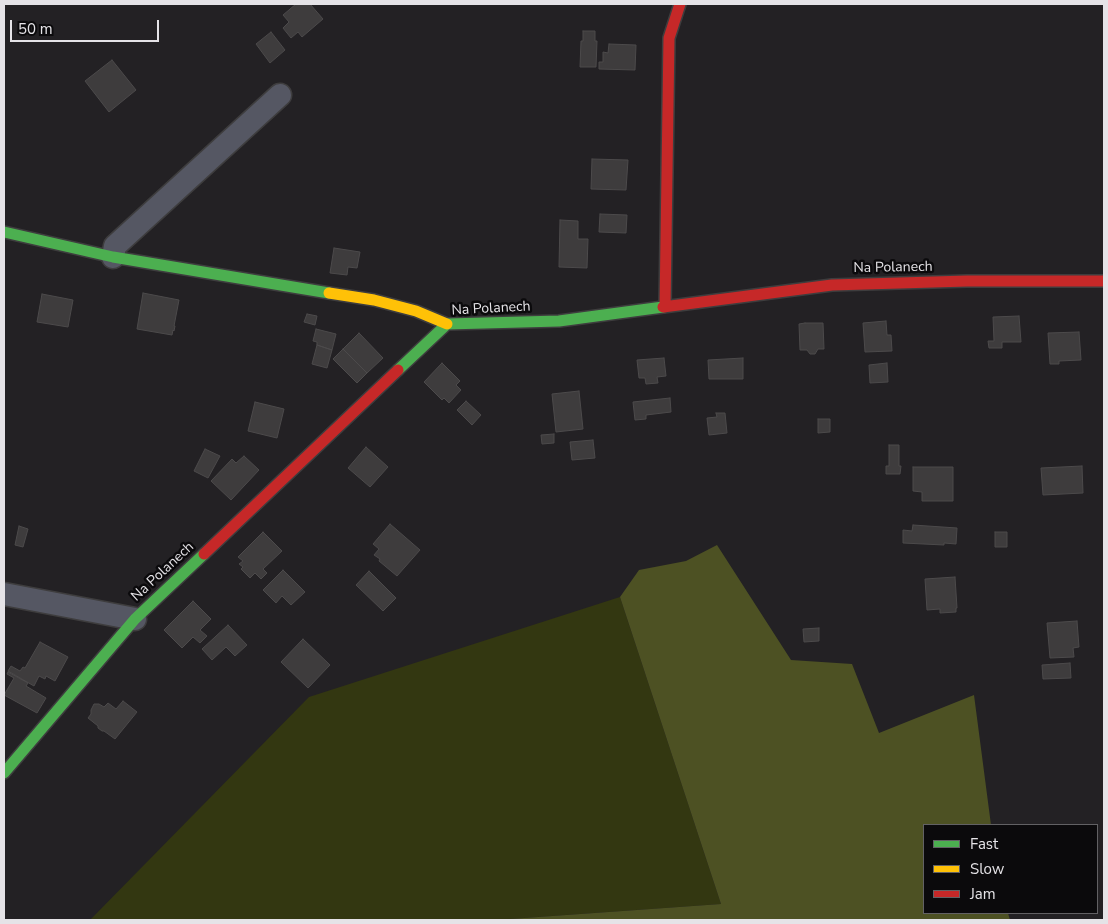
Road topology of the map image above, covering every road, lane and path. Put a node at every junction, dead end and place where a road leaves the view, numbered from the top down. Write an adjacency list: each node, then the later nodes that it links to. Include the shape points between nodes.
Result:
1 (680, 4): 6 (street, via 669,38)
2 (280, 95): 4 (street, via 115,246)
3 (4, 232): 4 (street)
4 (112, 257): 7 (street, via 374,300 416,311)
5 (1104, 282): 6 (street, Na Polanech, via 967,281 832,285)
6 (665, 307): 7 (street, Na Polanech, via 559,321)
7 (447, 324): 9 (street, Na Polanech)
8 (4, 594): 9 (street)
9 (134, 619): 10 (street, Na Polanech)
10 (4, 773)

